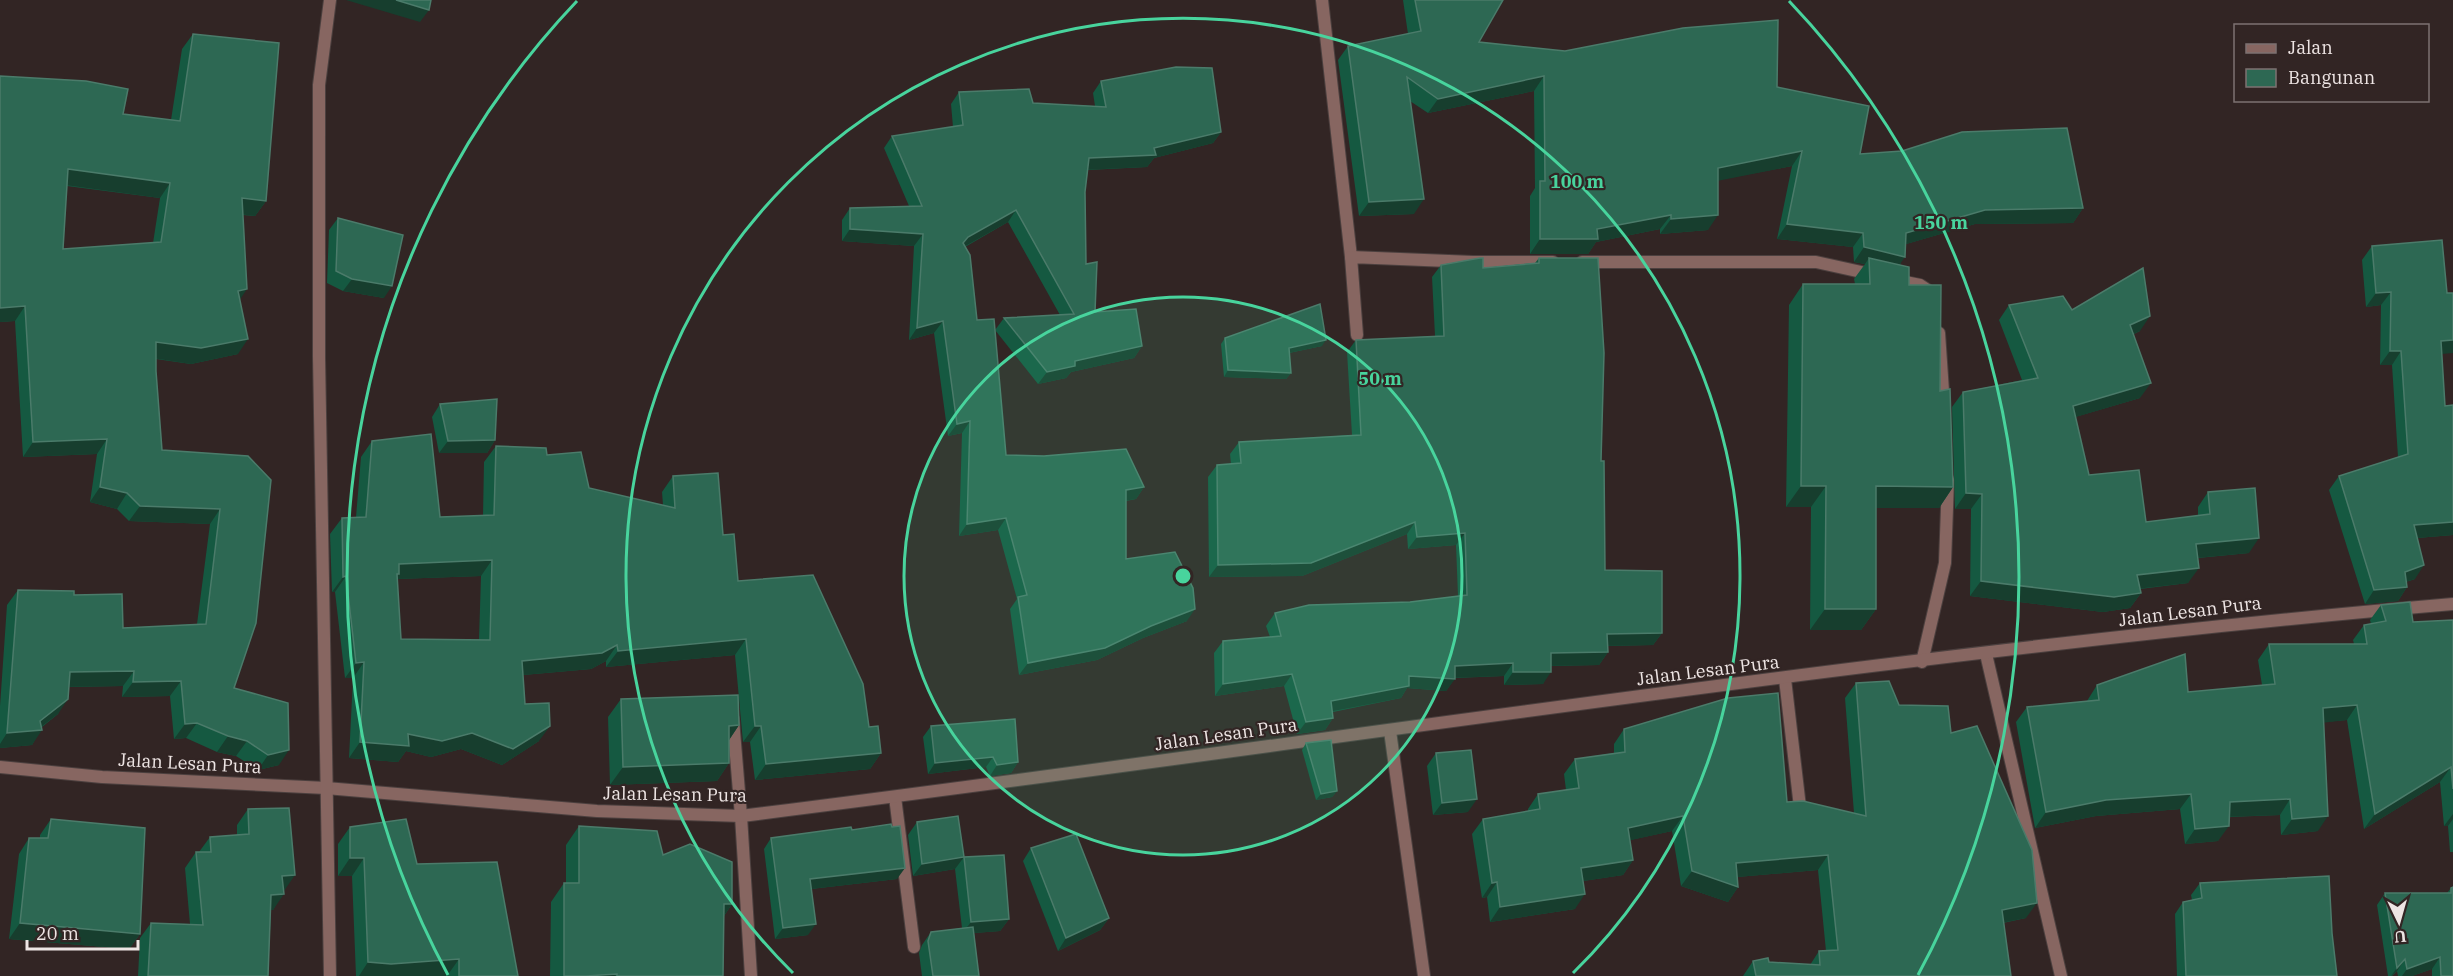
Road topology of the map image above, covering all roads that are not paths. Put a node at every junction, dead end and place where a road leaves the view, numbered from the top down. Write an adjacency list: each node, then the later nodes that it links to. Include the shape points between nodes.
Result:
1 (330, 0): 14 (street, via 319,85 319,465)
2 (1322, 0): 3 (street)
3 (1352, 257): 4 (street); 5 (street, via 1473,262 1816,262 1920,285 1933,294 1938,313)
4 (1357, 335)
5 (1945, 420)
6 (1947, 472): 9 (street, via 1945,563)
7 (2453, 604): 8 (street, Jalan Lesan Pura, via 2241,622)
8 (1986, 654): 9 (street, Jalan Lesan Pura); 22 (street)
9 (1922, 662): 10 (street, Jalan Lesan Pura)
10 (1785, 679): 12 (street, Jalan Lesan Pura); 16 (street)
11 (733, 715): 17 (street)
12 (1390, 731): 15 (street, Jalan Lesan Pura); 21 (street)
13 (0, 767): 14 (street, Jalan Lesan Pura, via 102,777)
14 (326, 788): 17 (street, Jalan Lesan Pura, via 597,811); 19 (street)
15 (895, 797): 17 (street, Jalan Lesan Pura); 18 (street)
16 (1800, 807)
17 (741, 816): 20 (street)
18 (914, 947)
19 (330, 976)
20 (751, 976)
21 (1424, 976)
22 (2061, 976)

